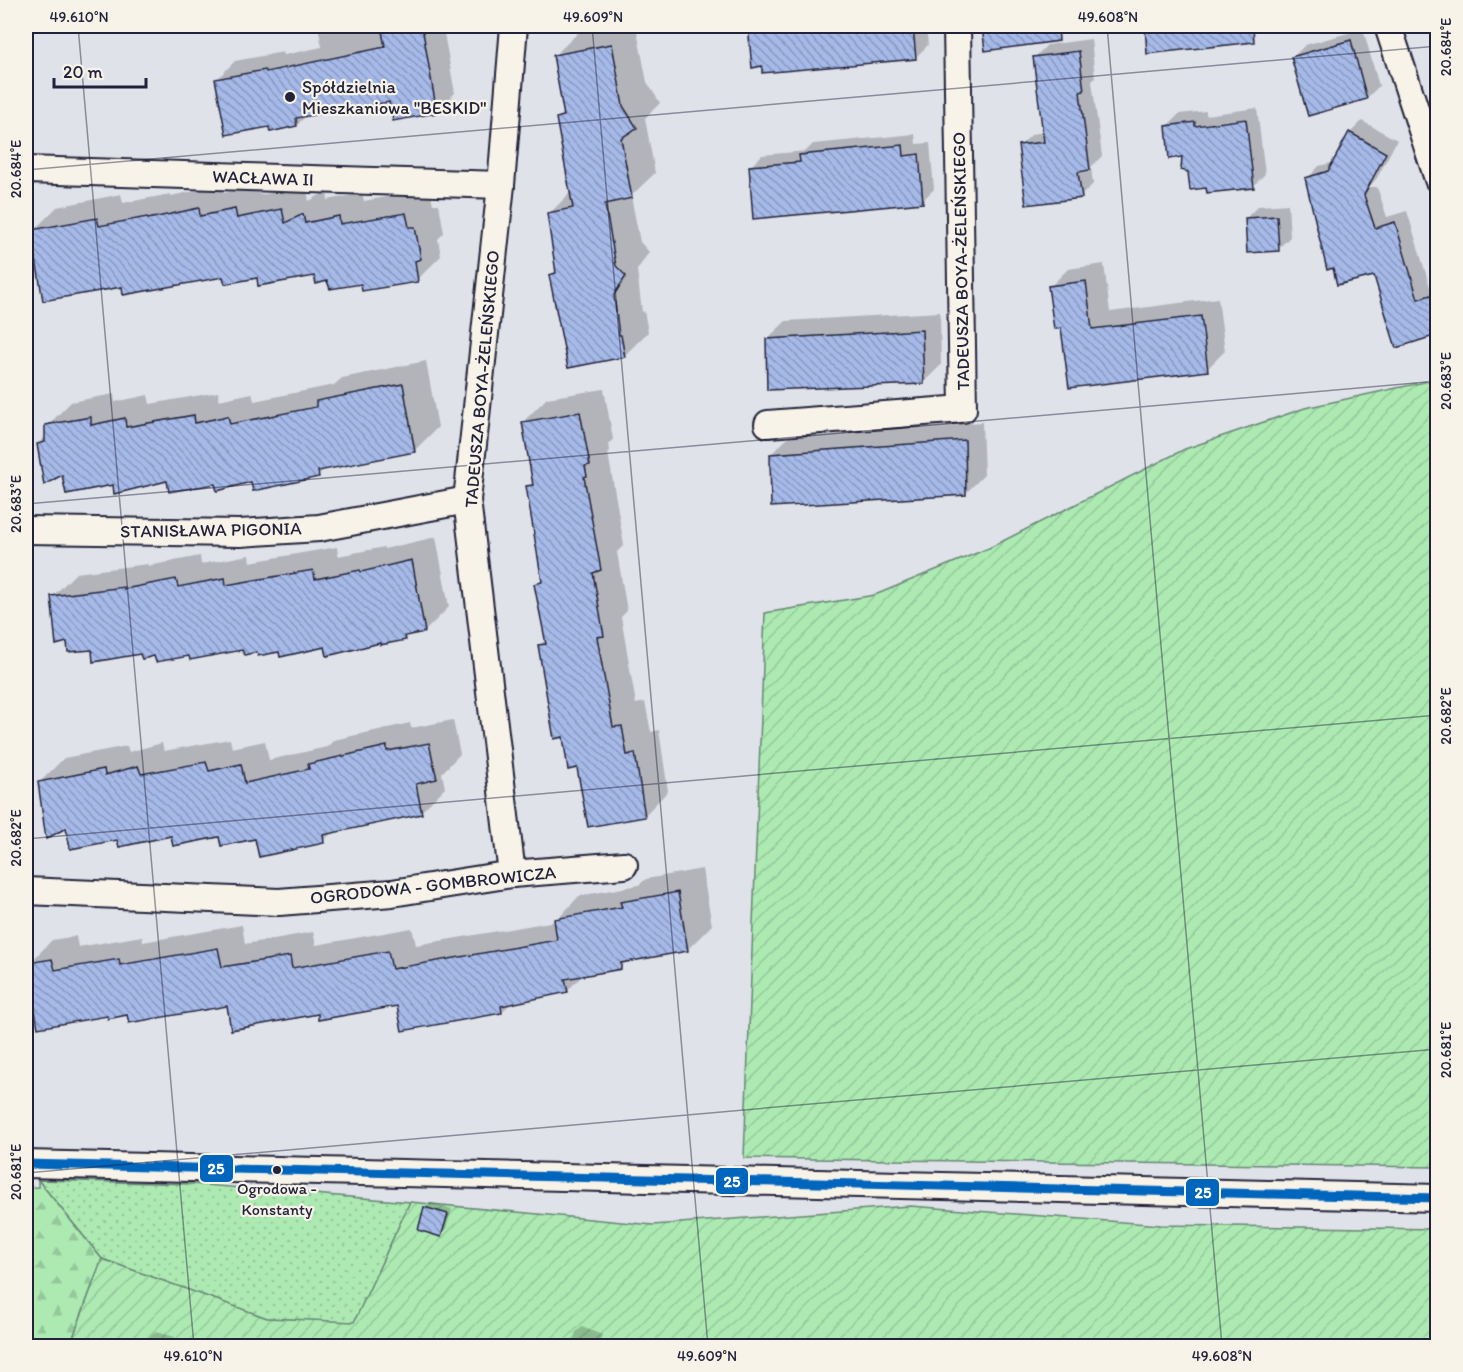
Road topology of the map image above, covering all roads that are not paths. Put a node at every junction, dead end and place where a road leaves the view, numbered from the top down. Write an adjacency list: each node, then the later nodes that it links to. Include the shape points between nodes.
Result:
1 (514, 26): 6 (street, TADEUSZA BOYA-ŻELEŃSKIEGO)
2 (957, 26): 7 (street, TADEUSZA BOYA-ŻELEŃSKIEGO, via 963,408)
3 (1388, 26): 5 (street)
4 (26, 170): 6 (street, WACŁAWA II)
5 (1437, 179)
6 (501, 185): 8 (street, TADEUSZA BOYA-ŻELEŃSKIEGO)
7 (768, 424)
8 (467, 500): 9 (street, STANISŁAWA PIGONIA, via 319,528 252,532); 11 (street, TADEUSZA BOYA-ŻELEŃSKIEGO)
9 (26, 530)
10 (624, 865): 11 (street, OGRODOWA - GOMBROWICZA)
11 (512, 874): 12 (street, OGRODOWA - GOMBROWICZA, via 392,893 279,902)
12 (26, 891)
13 (26, 1164): 14 (street)
14 (1437, 1198)

